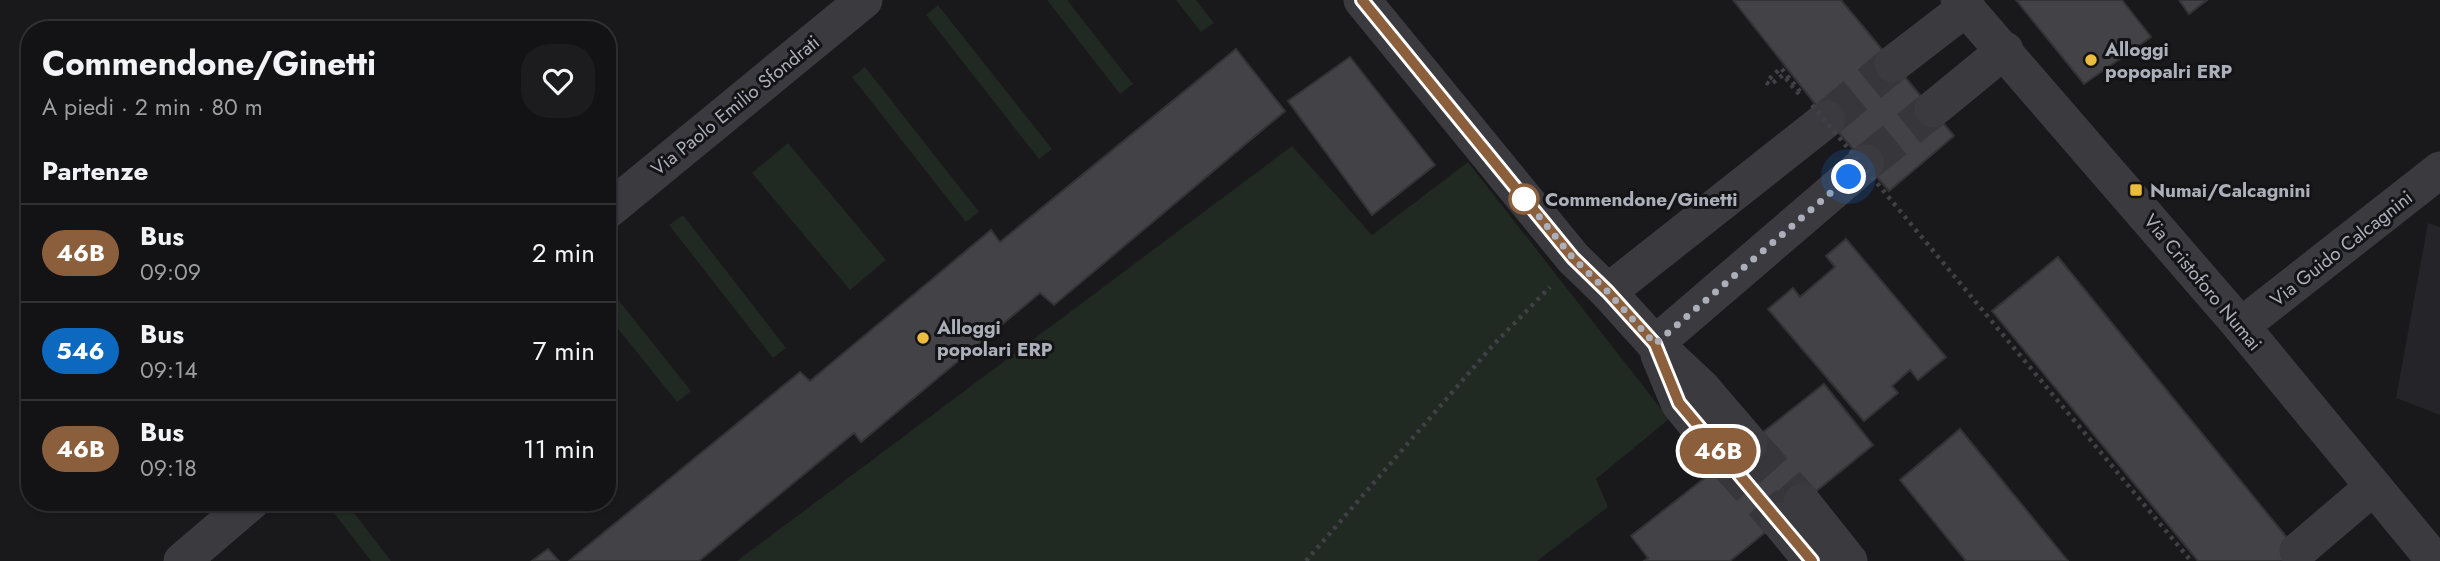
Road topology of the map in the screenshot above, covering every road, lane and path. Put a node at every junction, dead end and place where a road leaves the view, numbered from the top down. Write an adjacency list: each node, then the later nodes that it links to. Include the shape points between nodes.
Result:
1 (864, 0): 11 (street, Via Paolo Emilio Sfondrati)
2 (1362, 0): 12 (street)
3 (1964, 2): 4 (street, Via Cristoforo Numai); 5 (street)
4 (2005, 50): 7 (street); 14 (street, Via Cristoforo Numai)
5 (1893, 64)
6 (1783, 75): 24 (path, bridge, via 1770,85 1766,82 1781,68)
7 (1933, 109)
8 (1828, 119): 13 (street)
9 (1866, 163): 15 (street)
10 (2440, 170): 14 (street, Via Guido Calcagnini)
11 (616, 204)
12 (1573, 258): 13 (street); 21 (path)
13 (1608, 292): 15 (street)
14 (2241, 326): 17 (street, Via Cristoforo Numai)
15 (1655, 344): 16 (street, via 1702,388)
16 (1737, 452)
17 (2373, 487): 19 (street); 25 (street, Via Cristoforo Numai)
18 (240, 511): 20 (street)
19 (2298, 551)
20 (182, 561)
21 (1306, 561)
22 (1812, 561): 23 (street, via 1791,512)
23 (1850, 561)
24 (2191, 561)
25 (2435, 561)

